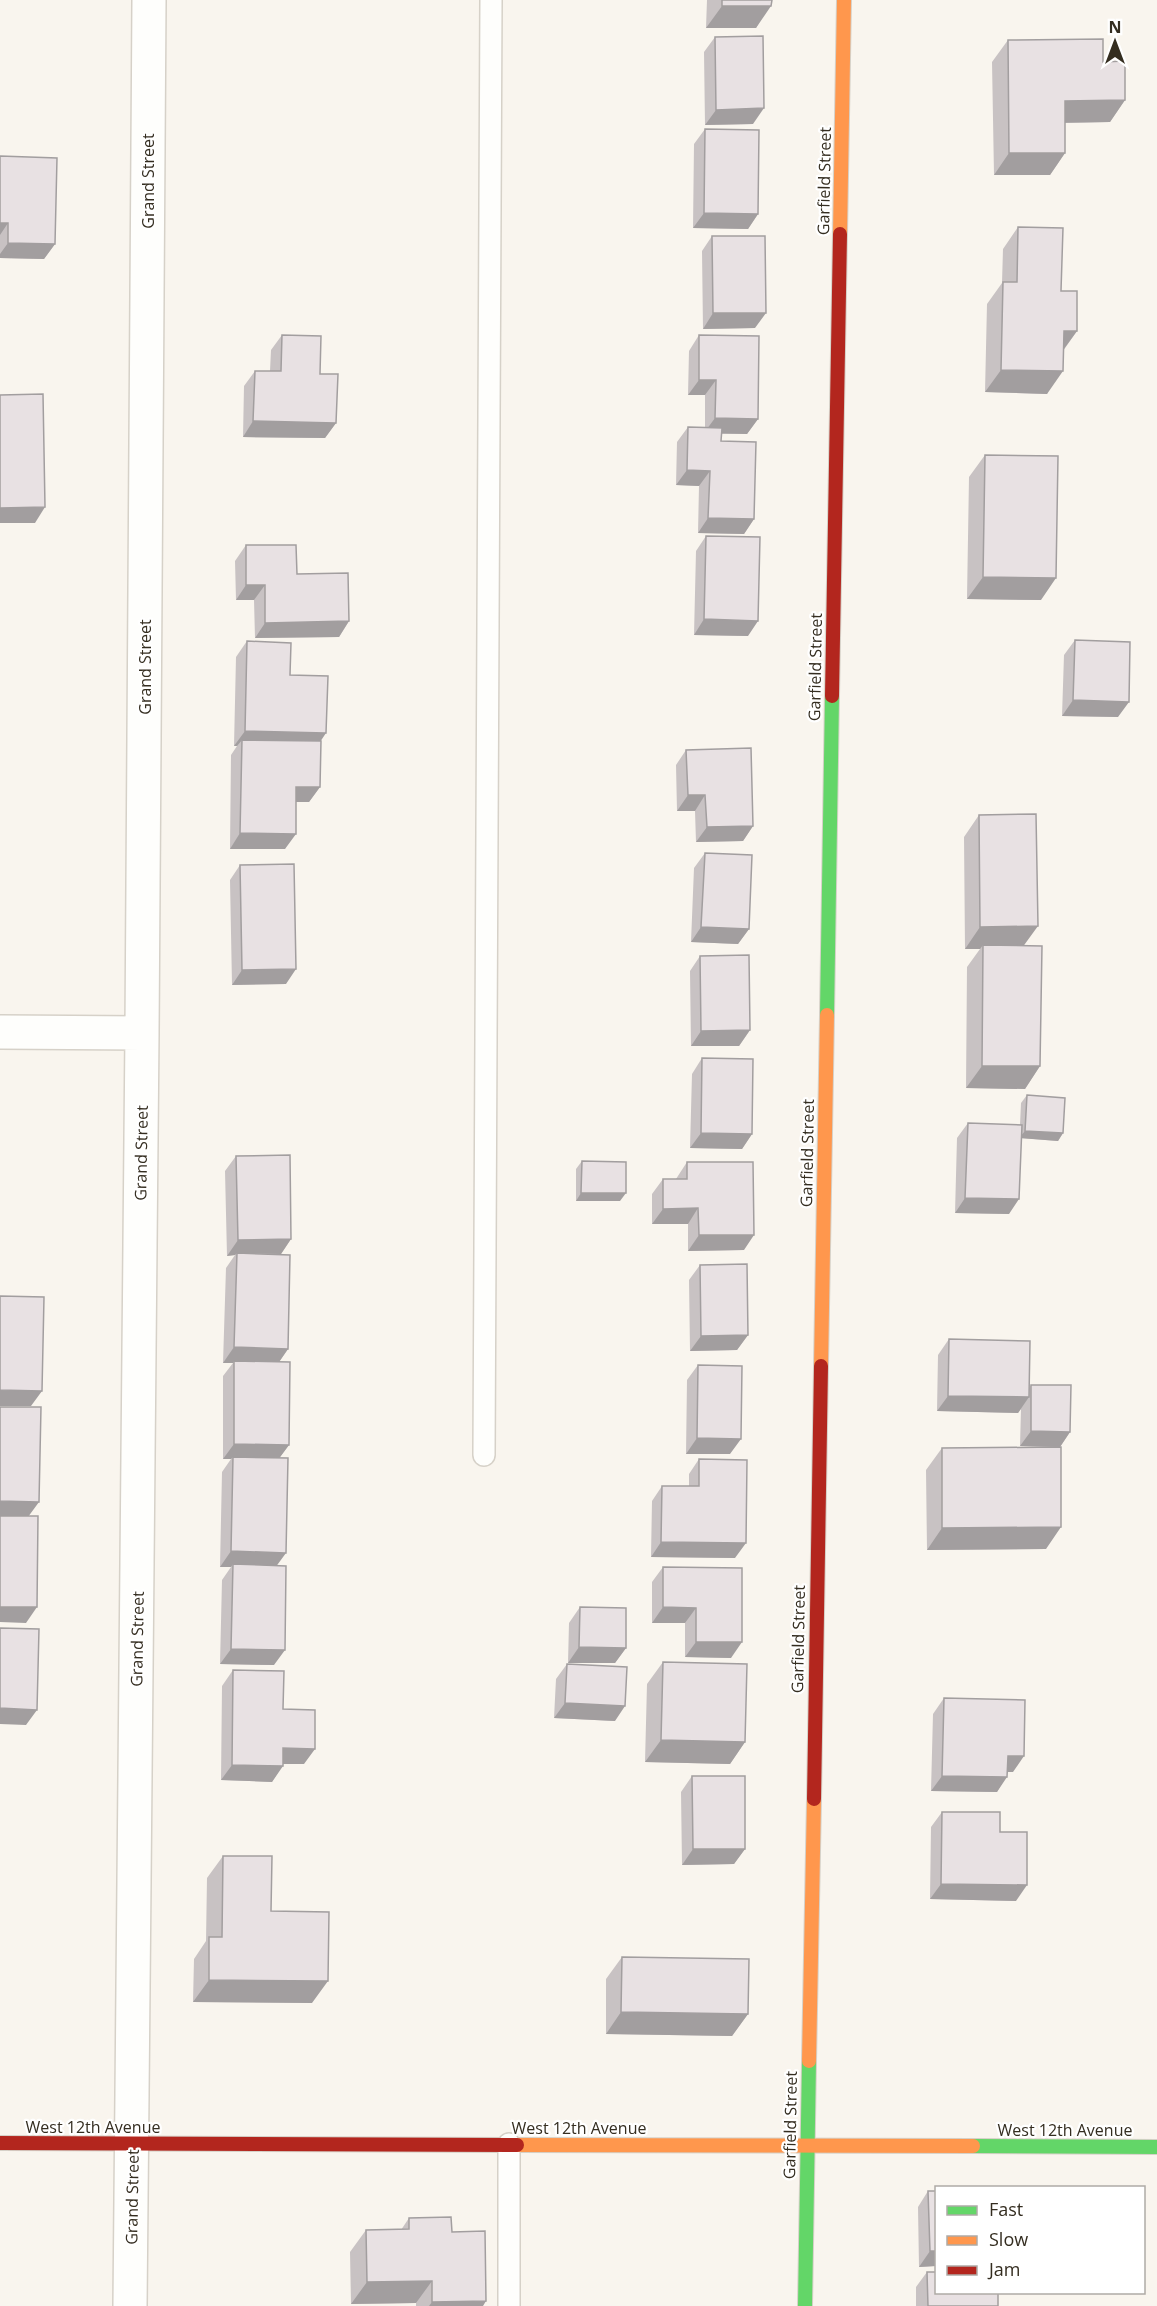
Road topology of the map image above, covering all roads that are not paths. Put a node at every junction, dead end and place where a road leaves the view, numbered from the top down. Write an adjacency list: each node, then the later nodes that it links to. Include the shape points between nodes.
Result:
1 (149, 0): 5 (street, Grand Street)
2 (491, 0): 6 (lane)
3 (844, 0): 10 (street, Garfield Street)
4 (0, 1032): 5 (street)
5 (142, 1033): 8 (street, Grand Street)
6 (484, 1455)
7 (0, 2143): 8 (street, West 12th Avenue)
8 (133, 2144): 9 (street, West 12th Avenue); 12 (street, Grand Street)
9 (509, 2144): 10 (street, West 12th Avenue); 13 (lane)
10 (806, 2146): 11 (street, West 12th Avenue); 14 (street, Garfield Street)
11 (1157, 2147)
12 (130, 2306)
13 (509, 2306)
14 (805, 2306)

